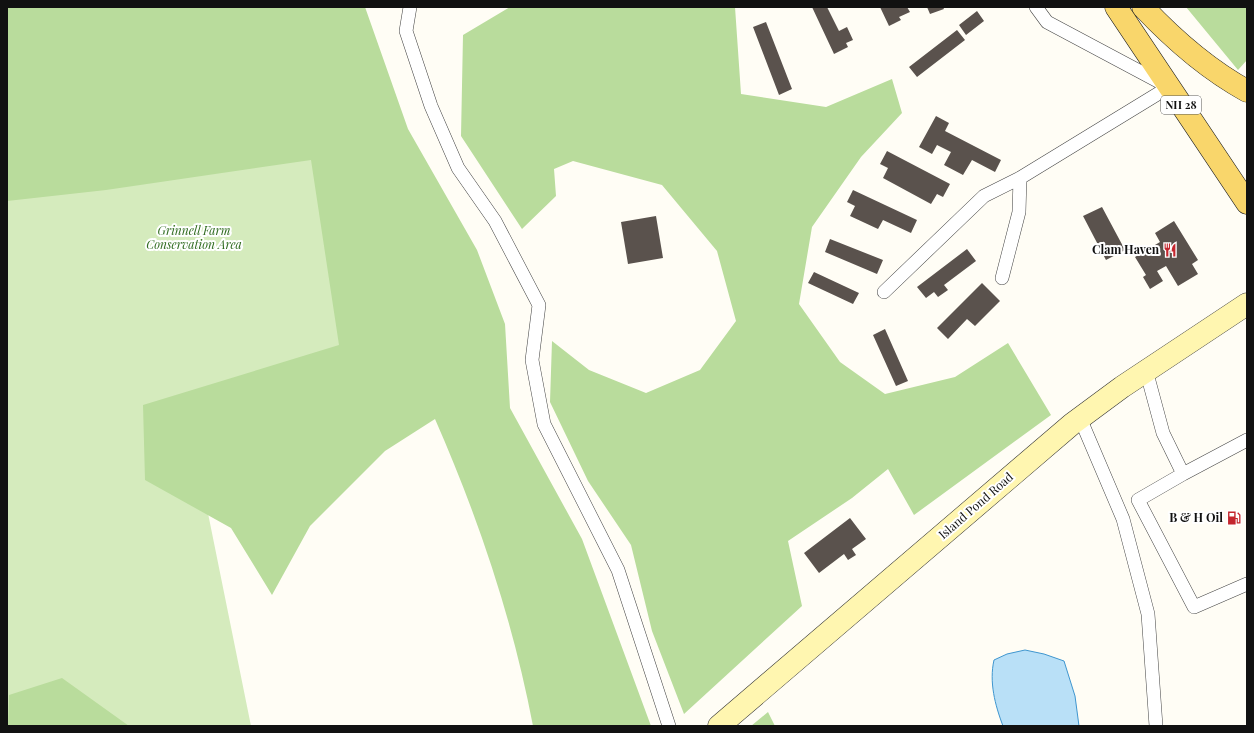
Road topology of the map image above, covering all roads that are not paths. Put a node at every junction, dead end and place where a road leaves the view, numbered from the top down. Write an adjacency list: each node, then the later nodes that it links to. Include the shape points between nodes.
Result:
1 (410, 7): 17 (lane, via 406,31 431,106 458,168 495,221 539,305 532,360 544,424 618,570)
2 (1036, 7): 5 (lane, via 1047,22)
3 (1116, 7): 5 (main road, NH 28)
4 (1143, 7): 6 (main road, via 1194,56)
5 (1169, 87): 7 (lane); 8 (main road, NH 28)
6 (1247, 91)
7 (1020, 178): 9 (lane, via 1019,212); 10 (lane, via 984,196)
8 (1247, 203)
9 (1002, 278)
10 (884, 292)
11 (1247, 304): 12 (street, Island Pond Road)
12 (1146, 370): 13 (street, Island Pond Road); 15 (lane, via 1163,433)
13 (1080, 418): 18 (street, Island Pond Road); 19 (lane, via 1124,519 1148,614)
14 (1247, 440): 15 (lane)
15 (1183, 474): 16 (lane, via 1138,500 1194,607)
16 (1247, 584)
17 (669, 726)
18 (719, 726)
19 (1156, 726)

